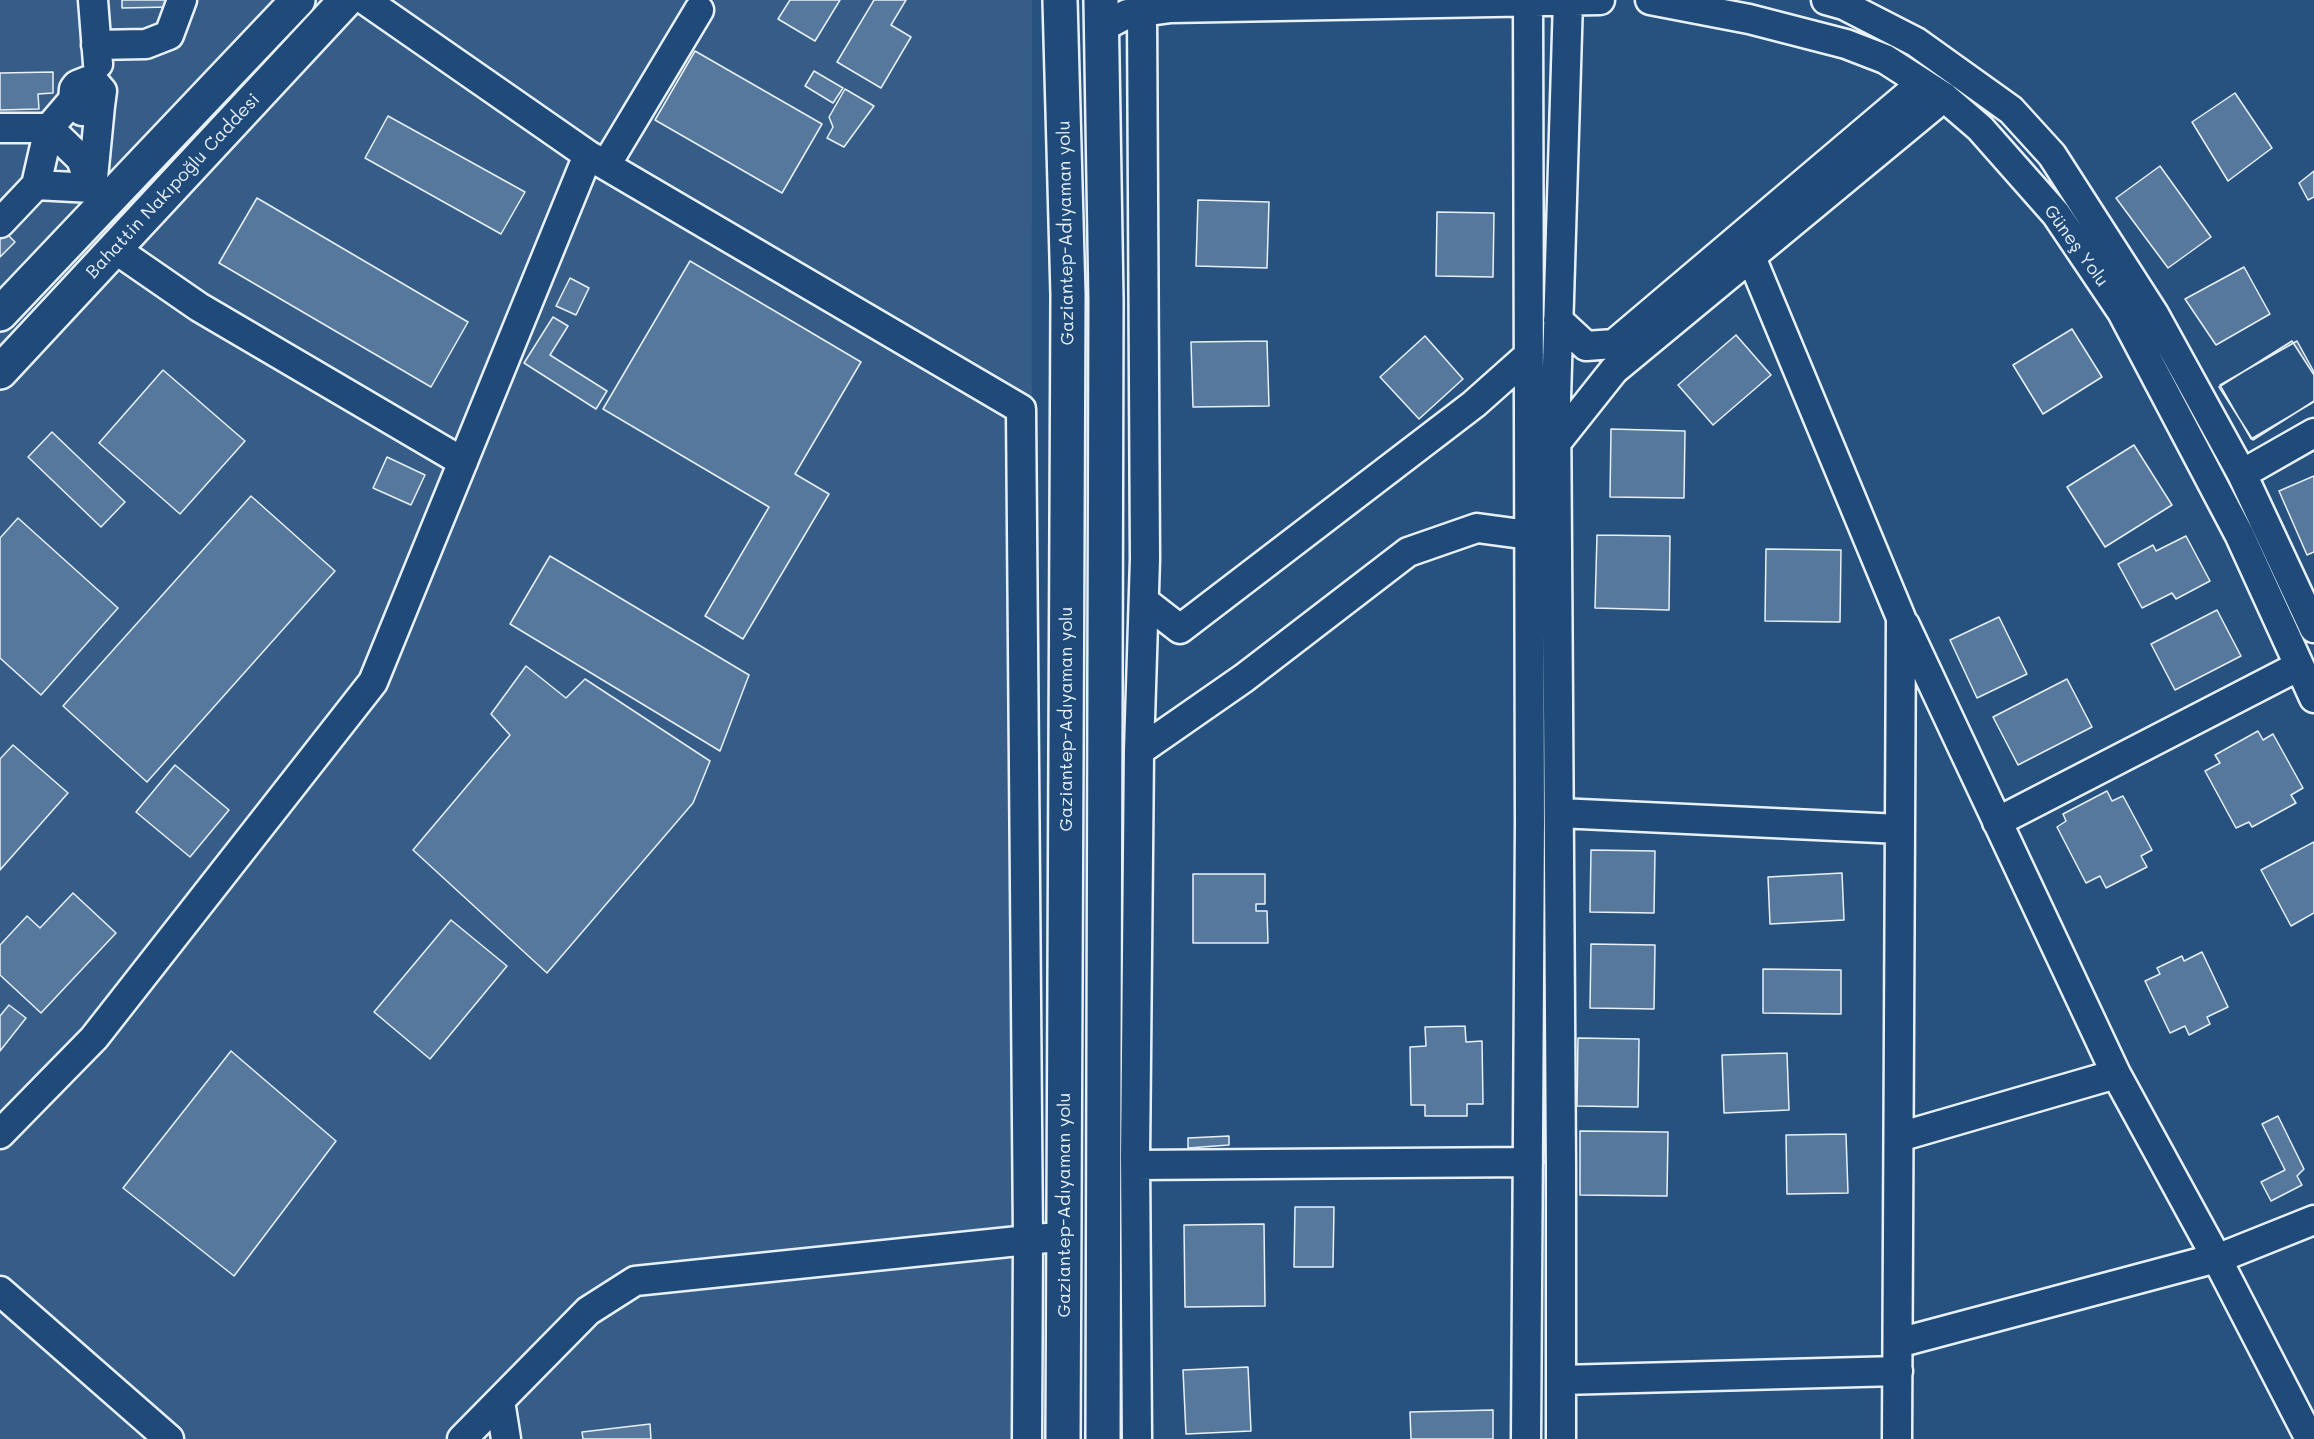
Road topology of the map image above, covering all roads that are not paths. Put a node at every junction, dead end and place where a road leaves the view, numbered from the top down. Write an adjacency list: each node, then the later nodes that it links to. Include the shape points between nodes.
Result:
1 (93, 0): 15 (street)
2 (182, 0): 15 (street, via 169,35 146,44)
3 (298, 0): 22 (main road, Bahattin Nakıpoğlu Caddesi)
4 (346, 0): 24 (main road, Bahattin Nakıpoğlu Caddesi)
5 (365, 0): 20 (street)
6 (1060, 0): 50 (main road, Gaziantep-Adıyaman yolu, via 1068,295)
7 (1568, 0): 8 (street); 11 (street); 27 (street)
8 (1600, 0)
9 (1650, 0): 16 (street, Güneş Yolu, via 1749,19 1846,44 1885,59)
10 (1826, 0): 33 (street, Güneş Yolu, via 1844,5 1916,42 2012,110 2052,155 2154,314)
11 (1528, 1): 13 (street, via 1171,8); 28 (street)
12 (699, 10): 20 (street)
13 (1142, 12): 14 (street); 35 (street)
14 (1101, 14): 63 (main road, via 1106,300)
15 (96, 45): 17 (street)
16 (1934, 90): 25 (street); 27 (street, via 1614,344 1586,346); 38 (street, Güneş Yolu, via 1980,128 2056,214 2122,312 2239,534)
17 (90, 93): 19 (street); 22 (street)
18 (0, 128): 19 (street)
19 (49, 128): 21 (street); 22 (street, via 81,159)
20 (597, 160): 32 (street); 51 (street, via 1021,409)
21 (36, 185): 22 (street); 23 (street)
22 (99, 194): 26 (main road, Bahattin Nakıpoğlu Caddesi)
23 (0, 224)
24 (115, 249): 29 (main road, Bahattin Nakıpoğlu Caddesi); 32 (street, via 200,307)
25 (1751, 257): 31 (street, via 1614,370); 36 (street)
26 (0, 314)
27 (1558, 320): 31 (street)
28 (1529, 355): 34 (street); 35 (street, via 1474,404 1180,628)
29 (0, 372)
30 (2314, 433): 33 (street)
31 (1556, 443): 41 (street)
32 (463, 462): 45 (street, via 373,682 94,1038)
33 (2242, 474): 37 (street, Güneş Yolu)
34 (1529, 535): 40 (street, via 1477,528 1408,552 1244,678); 47 (street)
35 (1144, 601): 40 (street)
36 (1901, 618): 42 (street); 43 (street)
37 (2314, 628)
38 (2300, 666): 39 (street, Güneş Yolu); 42 (street)
39 (2314, 698)
40 (1139, 751): 48 (street)
41 (1559, 813): 43 (street); 56 (street)
42 (1997, 822): 44 (street)
43 (1900, 829): 46 (street)
44 (2116, 1074): 46 (street); 52 (street)
45 (0, 1134)
46 (1899, 1137): 54 (street)
47 (1528, 1162): 48 (street); 65 (street)
48 (1135, 1165): 64 (street)
49 (2314, 1220): 52 (street)
50 (1064, 1238): 51 (street); 62 (main road, Gaziantep-Adıyaman yolu)
51 (1028, 1239): 57 (street, via 636,1281 588,1311); 61 (street)
52 (2216, 1257): 54 (street); 68 (street)
53 (0, 1291): 58 (street)
54 (1898, 1343): 55 (street)
55 (1898, 1371): 56 (street); 67 (street)
56 (1561, 1380): 66 (street)
57 (500, 1401): 59 (street); 60 (street)
58 (169, 1439)
59 (462, 1439)
60 (506, 1439)
61 (1027, 1439)
62 (1064, 1439)
63 (1103, 1439)
64 (1137, 1439)
65 (1526, 1439)
66 (1561, 1439)
67 (1897, 1439)
68 (2310, 1439)

